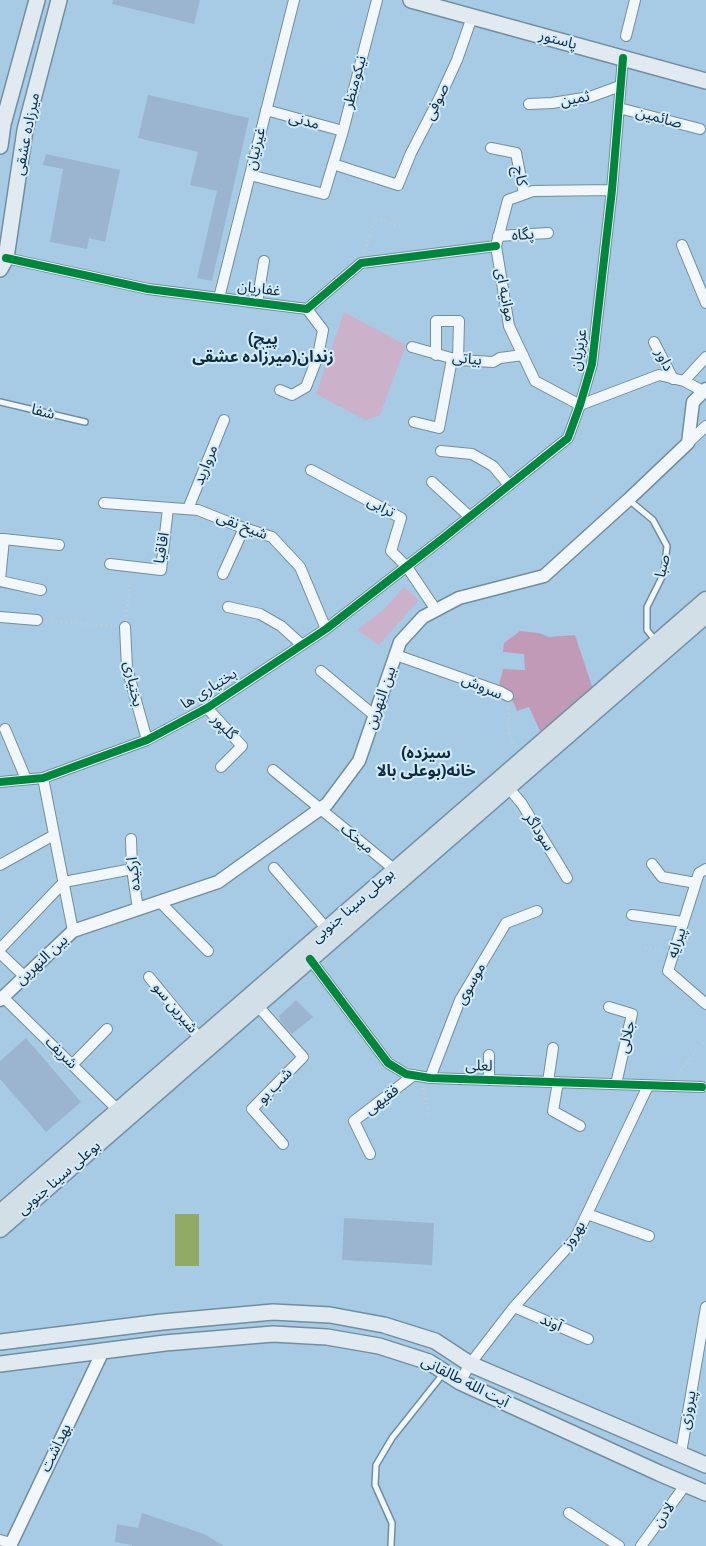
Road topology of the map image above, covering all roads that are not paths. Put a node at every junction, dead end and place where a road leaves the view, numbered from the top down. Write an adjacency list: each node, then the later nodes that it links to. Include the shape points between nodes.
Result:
1 (37, 0): 15 (main road, میرزاده عشقی)
2 (59, 0): 17 (main road, میرزاده عشقی)
3 (294, 0): 14 (street, غیرتیان)
4 (377, 0): 18 (street, نیکومنظر)
5 (411, 0): 7 (main road, پاستور)
6 (635, 0): 8 (street)
7 (472, 16): 9 (main road, پاستور); 21 (street, صوفی, via 457,60 398,185)
8 (626, 36)
9 (623, 58): 10 (main road, پاستور); 11 (street, عزیزیان)
10 (706, 81)
11 (620, 86): 12 (street, ثمین, via 590,98); 13 (street, عزیزیان)
12 (529, 104)
13 (619, 108): 16 (street, صائمین); 23 (street, عزیزیان)
14 (266, 110): 18 (street, مدنی); 22 (street, غیرتیان)
15 (4, 124): 17 (main road); 19 (main road, میرزاده عشقی)
16 (700, 129)
17 (25, 130): 29 (main road, میرزاده عشقی)
18 (343, 131): 21 (street, نیکومنظر)
19 (0, 146)
20 (491, 148): 24 (street, کاج, via 516,152)
21 (333, 164): 22 (street, نیکومنظر, via 324,194)
22 (250, 175): 30 (street, غیرتیان)
23 (612, 190): 24 (street, موانیه ای, via 533,191); 45 (street, عزیزیان, via 592,364)
24 (524, 194): 26 (street, موانیه ای, via 508,200)
25 (548, 233): 26 (street, پگاه)
26 (497, 241): 33 (street, via 361,263); 37 (street, موانیه ای, via 510,326)
27 (682, 246): 32 (street)
28 (264, 261): 31 (street)
29 (3, 263): 30 (street, غفاریان)
30 (219, 298): 31 (street, غفاریان)
31 (256, 303): 33 (street, غفاریان)
32 (706, 303)
33 (307, 309): 42 (street, via 323,330 318,356 306,387 292,395)
34 (654, 342): 40 (street, داور)
35 (412, 347): 36 (street, بیاتی)
36 (436, 355): 39 (street, بیاتی); 39 (street, via 436,321 459,321)
37 (523, 355): 39 (street, بیاتی, via 493,362); 45 (street, موانیه ای, via 535,381)
38 (706, 357): 41 (street)
39 (455, 359): 48 (street, via 440,428)
40 (673, 379): 41 (street); 45 (street, via 659,375)
41 (684, 381): 43 (street)
42 (280, 390)
43 (705, 390): 50 (street, via 693,402)
44 (0, 402): 47 (lane, شفا)
45 (580, 405): 54 (street, عزیزیان, via 568,438)
46 (224, 420): 58 (street, مروارید)
47 (85, 422)
48 (414, 422)
49 (706, 426): 50 (street)
50 (688, 442): 55 (street, بین النهرین)
51 (441, 451): 54 (street, via 472,454 493,466)
52 (310, 470): 64 (street, ترابی, via 401,518 391,551)
53 (432, 482): 59 (street)
54 (509, 485): 59 (street, عزیزیان)
55 (628, 500): 70 (street, بین النهرین, via 544,576 460,598); 76 (lane, صبا, via 653,520 667,546 664,573 648,607 647,630)
56 (104, 503): 57 (street, شیخ نقی)
57 (168, 508): 58 (street, شیخ نقی); 63 (street, اقاقیا, via 161,570)
58 (188, 509): 60 (street, شیخ نقی)
59 (470, 517): 64 (street, عزیزیان)
60 (244, 528): 65 (street); 75 (street, شیخ نقی, via 272,537 300,567)
61 (2, 539): 62 (street); 66 (street)
62 (59, 545)
63 (110, 564)
64 (406, 567): 70 (street); 75 (street, بختیاری ها)
65 (223, 574)
66 (0, 580): 67 (street)
67 (41, 590)
68 (706, 600): 76 (main road, بوعلی سینا جنوبی)
69 (228, 606): 77 (street, via 260,614 281,626)
70 (436, 610): 78 (street, بین النهرین, via 424,617 400,642)
71 (706, 616): 90 (main road, بوعلی سینا جنوبی)
72 (0, 617): 73 (street)
73 (37, 620)
74 (125, 627): 84 (street, بختیاری, via 127,668)
75 (326, 629): 77 (street, بختیاری ها)
76 (657, 643): 99 (main road, بوعلی سینا جنوبی)
77 (302, 645): 81 (street, بختیاری ها)
78 (396, 655): 80 (street, سروش); 82 (street, بین النهرین)
79 (321, 671): 82 (street)
80 (508, 696)
81 (207, 708): 84 (street, بختیاری ها); 85 (street, گلپور, via 242,746)
82 (375, 716): 91 (street, بین النهرین, via 359,761)
83 (5, 729): 88 (street)
84 (148, 740): 87 (street, بختیاری ها)
85 (221, 767)
86 (273, 770): 91 (street, میخک)
87 (43, 778): 88 (street, بختیاری ها); 92 (street)
88 (26, 779): 89 (street, بختیاری ها)
89 (0, 782)
90 (508, 787): 100 (street, سوداگر); 112 (main road, بوعلی سینا جنوبی)
91 (320, 809): 99 (street, میخک); 103 (street, بین النهرین, via 218,882)
92 (54, 834): 95 (street); 101 (street)
93 (131, 839): 98 (street, ارکیده)
94 (652, 864): 102 (street, via 662,877)
95 (0, 865)
96 (274, 868): 108 (street)
97 (706, 869): 102 (street, پیرایه, via 699,873)
98 (132, 870): 101 (street); 104 (street, ارکیده)
99 (395, 870): 108 (main road, بوعلی سینا جنوبی)
100 (567, 878)
101 (64, 882): 109 (street); 110 (street)
102 (696, 883): 107 (street, پیرایه)
103 (160, 902): 104 (street, بین النهرین); 111 (street)
104 (138, 909): 109 (street, بین النهرین)
105 (537, 912): 124 (street, موسوی, via 506,922 460,1000)
106 (632, 915): 107 (street)
107 (683, 922): 116 (street, پیرایه, via 668,971)
108 (327, 929): 120 (main road, بوعلی سینا جنوبی)
109 (73, 931): 113 (street, بین النهرین)
110 (0, 951): 113 (street)
111 (208, 951)
112 (310, 959): 117 (main road, بوعلی سینا جنوبی); 124 (street, لعلی, via 388,1063 406,1074)
113 (24, 976): 115 (street, بین النهرین)
114 (149, 978): 120 (street, شیرین سو)
115 (2, 998): 123 (street, شریف)
116 (706, 1004)
117 (258, 1005): 132 (street, شب بو, via 303,1057 252,1109); 136 (main road, بوعلی سینا جنوبی)
118 (609, 1007): 127 (street, جلالی, via 632,1014)
119 (107, 1029): 123 (street)
120 (200, 1039): 130 (main road, بوعلی سینا جنوبی)
121 (553, 1048): 126 (street)
122 (489, 1055): 125 (street)
123 (72, 1065): 130 (street, شریف)
124 (421, 1076): 125 (street, لعلی); 133 (street, فقیهی, via 354,1121)
125 (489, 1080): 126 (street, لعلی)
126 (553, 1082): 127 (street, لعلی); 131 (street, via 552,1111)
127 (616, 1084): 128 (street, لعلی)
128 (648, 1086): 129 (street, لعلی); 135 (street, بهروز)
129 (705, 1089)
130 (118, 1110): 134 (main road, بوعلی سینا جنوبی)
131 (580, 1126)
132 (283, 1144)
133 (370, 1154)
134 (0, 1213)
135 (587, 1214): 137 (street); 138 (street, بهروز, via 575,1239)
136 (0, 1228)
137 (649, 1236)
138 (514, 1307): 140 (street, آوند); 144 (street, بهروز)
139 (706, 1307): 147 (street, پیروزی)
140 (588, 1339)
141 (4, 1342): 143 (main road); 144 (main road, آیت الله طالقانی, via 162,1322 282,1313 330,1315 384,1325 435,1341)
142 (103, 1351): 143 (main road, آیت الله طالقانی); 145 (main road, آیت الله طالقانی, via 273,1334 327,1337 379,1346 429,1362); 152 (street, بهداشت)
143 (6, 1363)
144 (470, 1364): 146 (street, بهروز); 147 (main road, آیت الله طالقانی)
145 (444, 1371): 146 (main road, آیت الله طالقانی); 153 (lane, via 392,1438 376,1465 375,1484 392,1523)
146 (460, 1382): 149 (main road, آیت الله طالقانی)
147 (681, 1453): 148 (main road, آیت الله طالقانی)
148 (706, 1465)
149 (686, 1484): 150 (main road, آیت الله طالقانی); 155 (street, لادن)
150 (706, 1493)
151 (569, 1513): 154 (street)
152 (7, 1543)
153 (391, 1546)
154 (619, 1546)
155 (641, 1546)

